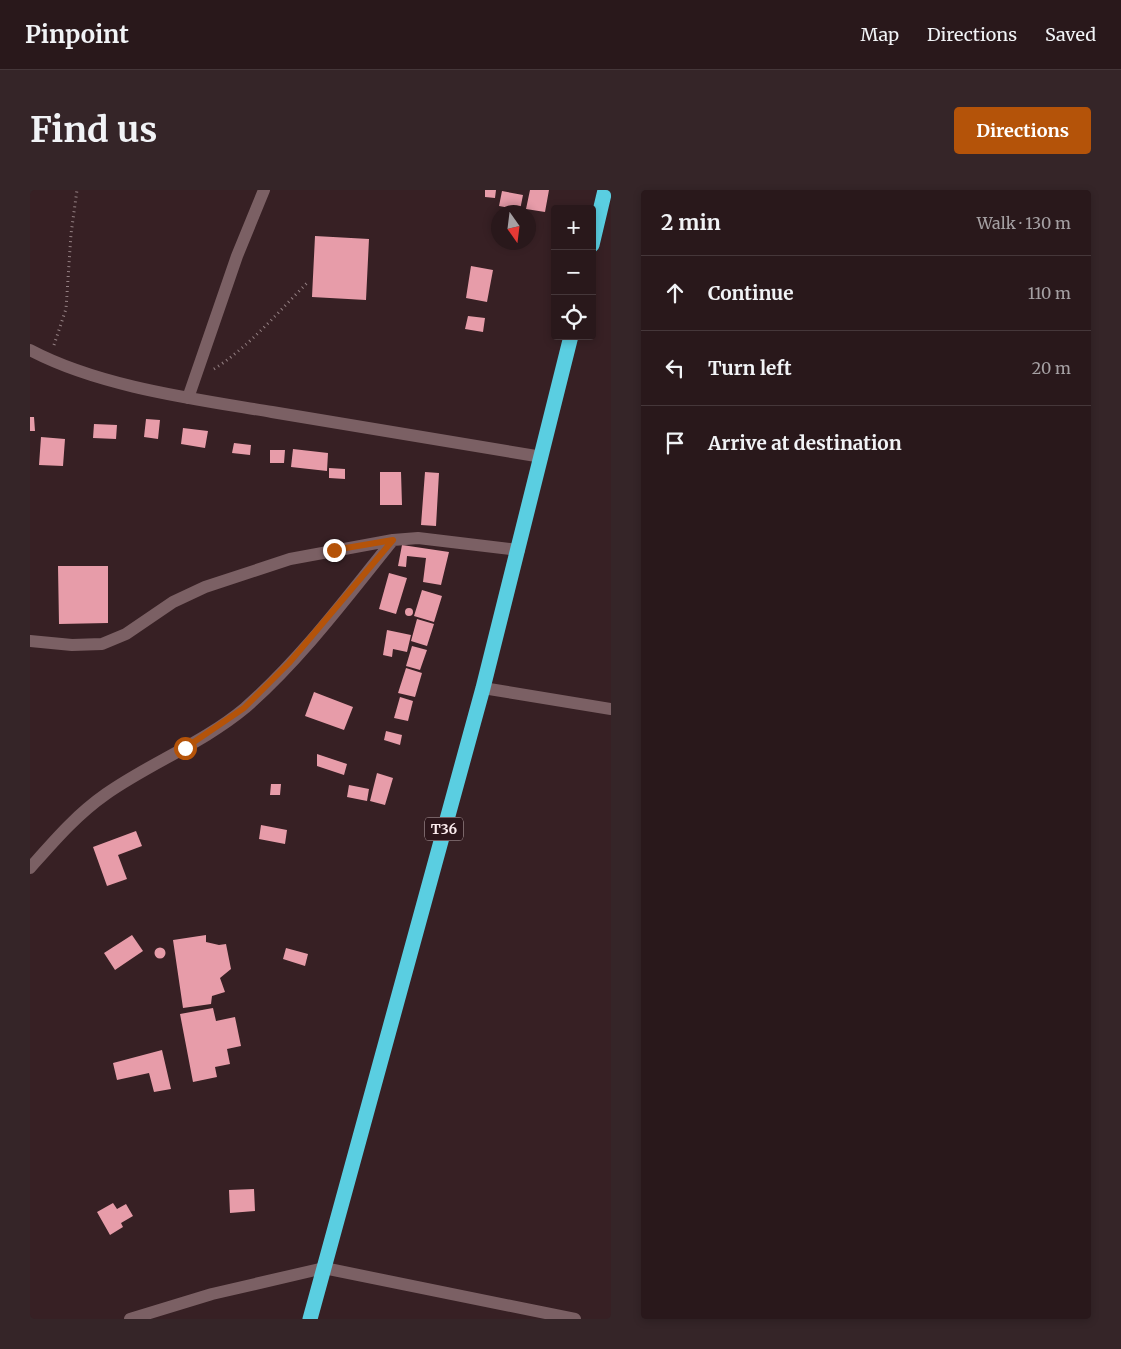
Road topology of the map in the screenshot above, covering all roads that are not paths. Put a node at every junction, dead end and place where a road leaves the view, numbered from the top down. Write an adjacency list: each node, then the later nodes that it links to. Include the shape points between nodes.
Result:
1 (264, 190): 6 (street, via 237,256)
2 (605, 190): 3 (highway)
3 (596, 228)
4 (570, 340): 7 (highway, T36)
5 (30, 350): 6 (street, via 48,360 100,377)
6 (188, 398): 7 (street)
7 (542, 457): 9 (highway, T36)
8 (393, 540): 9 (street, via 418,538); 10 (street, via 290,559 205,587 173,602 126,634 102,644); 13 (street, via 289,663 244,708 185,748 107,793 70,822)
9 (519, 550): 11 (highway, T36)
10 (30, 641)
11 (483, 688): 12 (street); 14 (highway, T36)
12 (611, 709)
13 (30, 868)
14 (324, 1268): 15 (street, via 212,1294); 16 (highway, T36); 17 (street)
15 (130, 1319)
16 (310, 1319)
17 (575, 1319)

